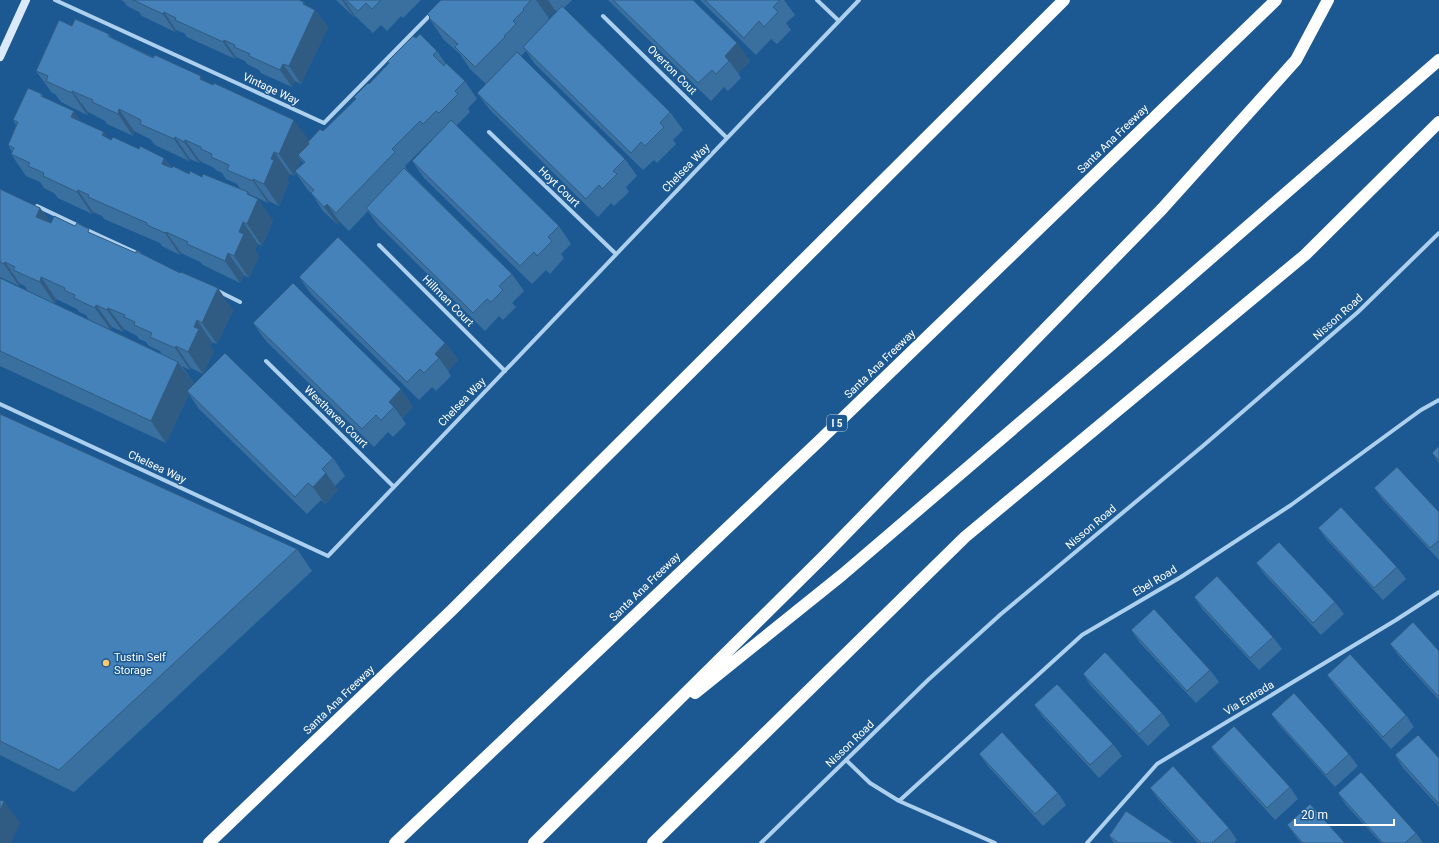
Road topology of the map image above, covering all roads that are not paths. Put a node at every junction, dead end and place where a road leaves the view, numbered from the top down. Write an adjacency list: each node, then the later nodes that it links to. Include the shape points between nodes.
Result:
1 (26, 0): 11 (street)
2 (54, 0): 8 (street, Vintage Way, via 324,123)
3 (817, 0): 10 (street)
4 (859, 0): 10 (street, Chelsea Way)
5 (1064, 0): 32 (highway, Santa Ana Freeway, via 453,609)
6 (1276, 0): 33 (highway, Santa Ana Freeway / I 5, via 818,442)
7 (1328, 0): 29 (highway, via 1296,60 1162,209 826,555)
8 (434, 11)
9 (603, 16): 15 (street, Overton Cout)
10 (839, 21): 15 (street, Chelsea Way)
11 (0, 57)
12 (1439, 60): 29 (highway, via 842,575)
13 (1439, 122): 35 (highway, via 1305,255 965,537)
14 (489, 132): 19 (street, Hoyt Court)
15 (727, 138): 19 (street, Chelsea Way)
16 (35, 206): 20 (street)
17 (1439, 232): 30 (street, Nisson Road, via 1358,312 1204,445 1001,614 928,680)
18 (379, 245): 24 (street, Hillman Court)
19 (616, 254): 24 (street, Chelsea Way)
20 (141, 255)
21 (212, 288): 22 (street)
22 (240, 302)
23 (266, 361): 27 (street, Westhaven Court)
24 (505, 371): 27 (street, Chelsea Way)
25 (1439, 400): 31 (street, Ebel Road, via 1421,410 1285,509 1181,577 1082,635)
26 (0, 404): 27 (street, Chelsea Way, via 328,556)
27 (394, 487)
28 (1439, 592): 38 (street, Via Entrada, via 1157,764)
29 (642, 737): 34 (highway)
30 (846, 760): 31 (street, via 870,783); 36 (street, Nisson Road)
31 (900, 801): 37 (street)
32 (209, 843)
33 (395, 843)
34 (534, 843)
35 (653, 843)
36 (761, 843)
37 (995, 843)
38 (1087, 843)

